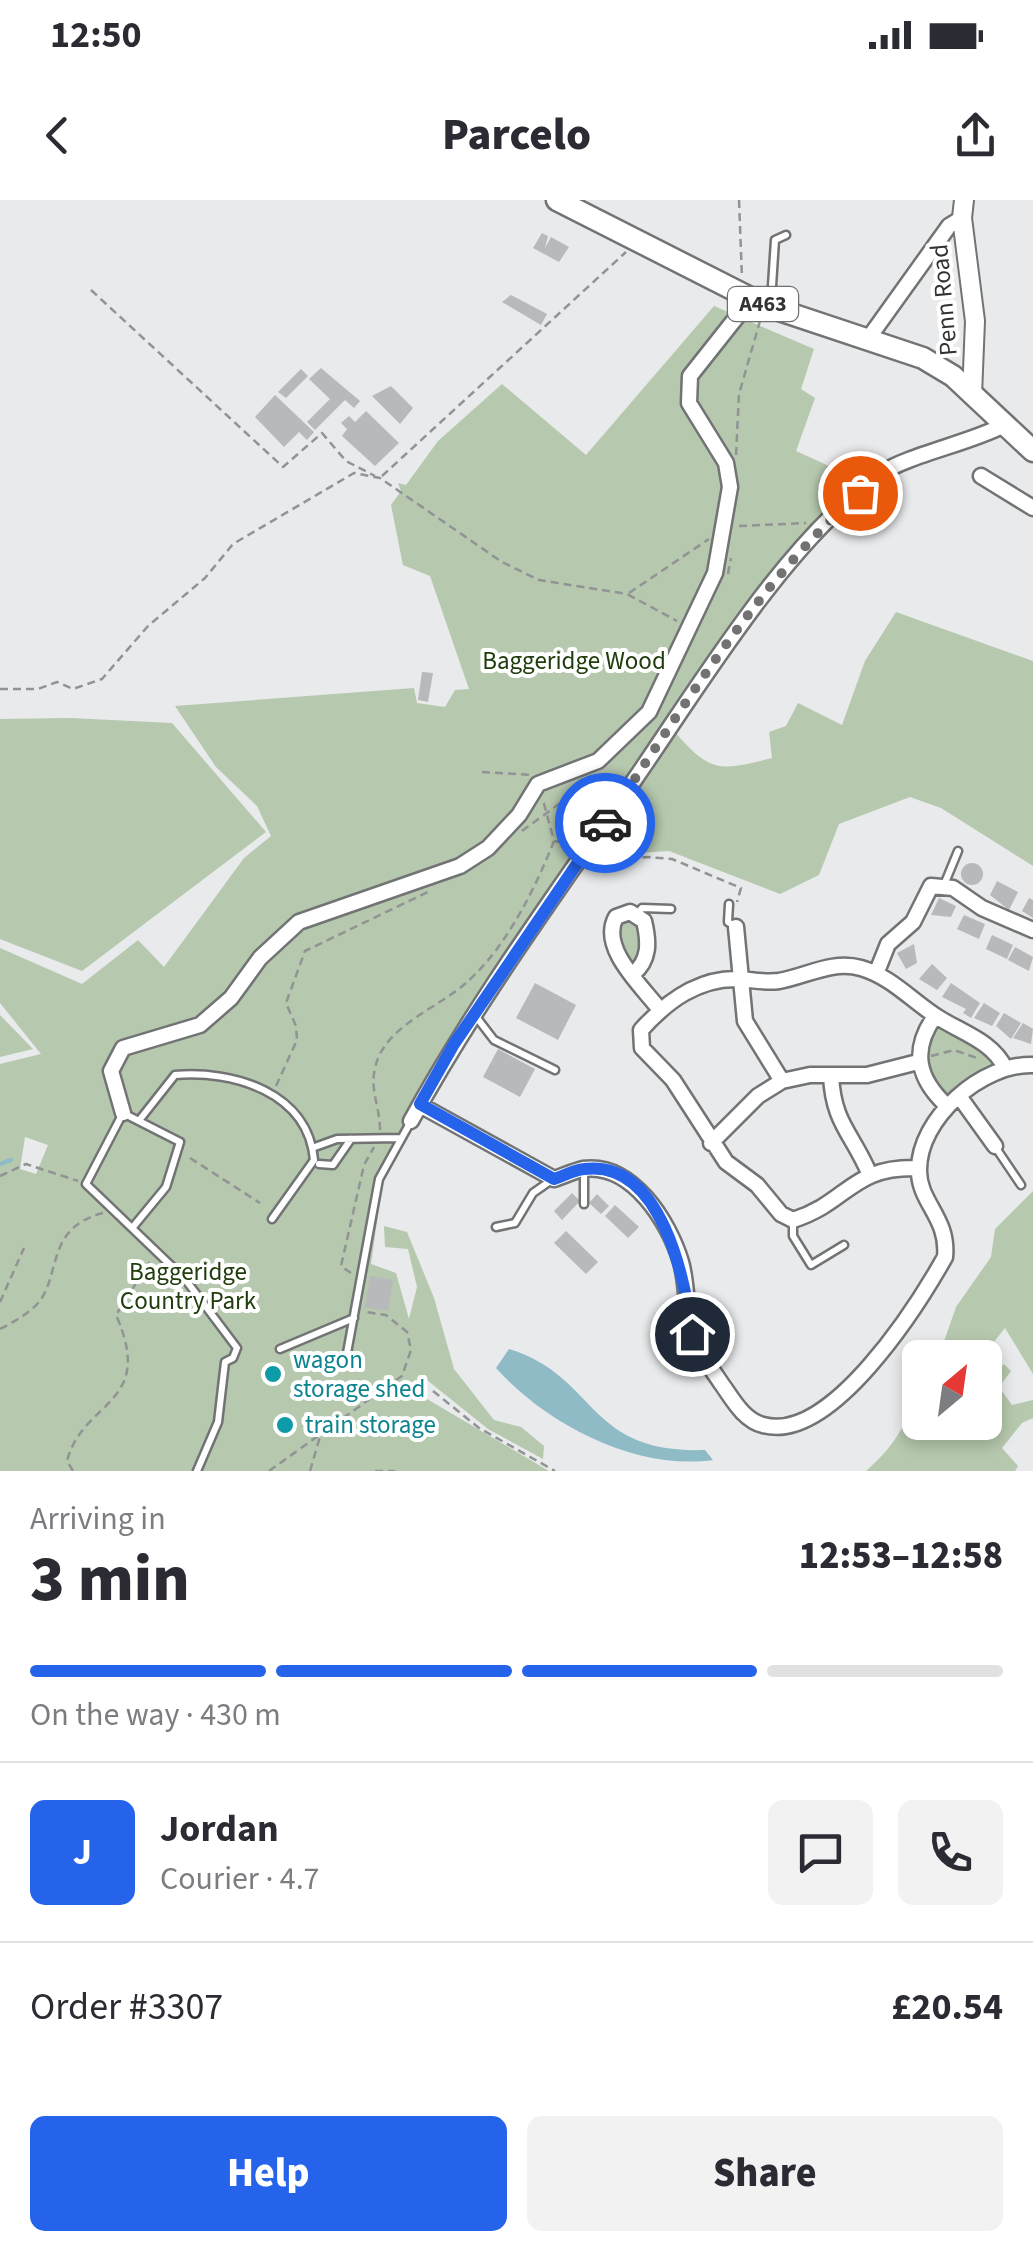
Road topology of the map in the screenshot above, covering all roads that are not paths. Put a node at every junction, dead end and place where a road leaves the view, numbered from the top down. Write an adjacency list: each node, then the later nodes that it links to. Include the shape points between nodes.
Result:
1 (557, 200): 4 (main road, A463)
2 (963, 209): 5 (street); 6 (street, Penn Road, via 975,321)
3 (786, 235): 4 (lane, via 775,240 775,282)
4 (757, 301): 5 (main road, A463); 32 (street, via 690,376 689,403 726,463 730,487 714,573 649,712 598,762 538,784 488,848 460,866 299,922 200,1025 123,1048 111,1071)
5 (868, 339): 6 (main road, A463, via 923,358)
6 (972, 395): 7 (main road, A463)
7 (1002, 426): 8 (main road, A463); 22 (street, via 885,471 828,522 746,617)
8 (1033, 451)
9 (981, 476): 10 (street)
10 (1033, 508)
11 (958, 851): 12 (lane)
12 (944, 885): 17 (street); 19 (street, via 931,886 913,922 888,944)
13 (729, 904): 16 (lane, via 728,922)
14 (671, 909): 15 (lane, via 642,908)
15 (636, 915): 18 (street, via 647,933 648,956); 18 (street, via 616,917 610,935)
16 (736, 927): 20 (street)
17 (1033, 930)
18 (633, 974): 21 (street)
19 (876, 974): 20 (street, via 840,965 776,981); 23 (street)
20 (739, 979): 21 (street, via 693,988); 29 (street, via 751,1037)
21 (660, 1010): 37 (street, via 642,1030 642,1048 690,1102)
22 (474, 1014): 27 (lane, via 494,1040); 31 (street)
23 (936, 1016): 24 (street, via 924,1032); 26 (street, via 998,1053)
24 (918, 1062): 28 (street); 30 (street, via 934,1093)
25 (1033, 1064): 26 (street)
26 (1006, 1068): 30 (street, via 979,1078)
27 (556, 1070)
28 (831, 1076): 29 (street); 43 (street, via 843,1131)
29 (782, 1081): 37 (street)
30 (953, 1101): 38 (street); 41 (street)
31 (420, 1104): 34 (street); 44 (street)
32 (124, 1113): 33 (lane); 49 (lane, via 86,1184 109,1211)
33 (141, 1118): 39 (lane, via 175,1075 242,1080 299,1116); 49 (lane, via 180,1142 166,1188)
34 (411, 1122): 36 (lane)
35 (351, 1138): 36 (lane); 39 (lane); 40 (lane, via 333,1165)
36 (401, 1138): 52 (lane, via 379,1179)
37 (711, 1143): 48 (street)
38 (995, 1146): 45 (lane)
39 (312, 1148): 47 (lane, via 314,1160)
40 (320, 1164)
41 (918, 1168): 42 (street, via 947,1237 934,1275 862,1378 807,1416 764,1426 744,1414 704,1358 692,1334 681,1261 657,1212 629,1181); 43 (street)
42 (584, 1169): 44 (street); 46 (lane)
43 (869, 1173): 48 (street, via 828,1205)
44 (554, 1179): 50 (lane, via 533,1193 514,1223)
45 (1020, 1185)
46 (584, 1204)
47 (272, 1219)
48 (794, 1220): 51 (lane, via 793,1236 811,1266)
49 (134, 1226): 55 (lane, via 237,1348 225,1362 218,1422)
50 (496, 1227)
51 (844, 1245)
52 (355, 1314): 53 (lane); 54 (lane)
53 (280, 1349)
54 (348, 1353)
55 (197, 1471)

